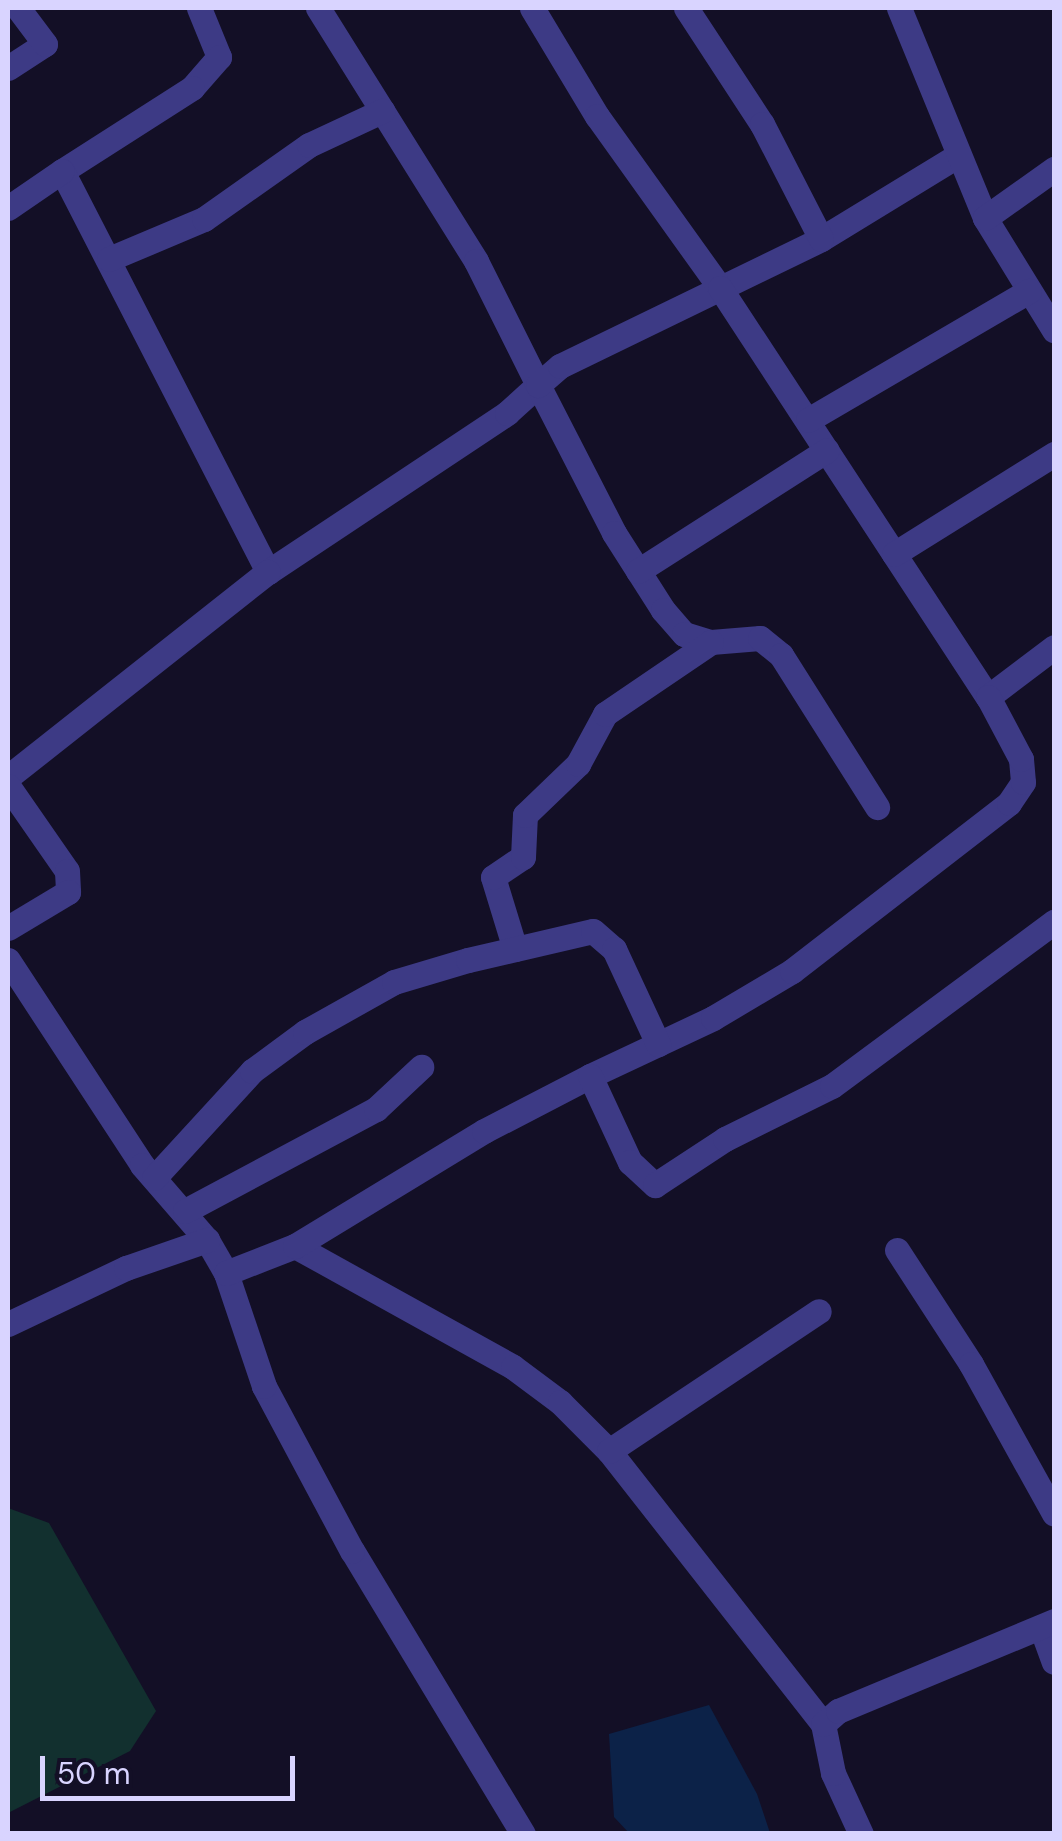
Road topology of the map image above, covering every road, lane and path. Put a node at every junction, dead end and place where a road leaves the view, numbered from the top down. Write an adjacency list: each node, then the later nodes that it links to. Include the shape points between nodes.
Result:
1 (18, 8): 7 (street, via 45,44)
2 (200, 8): 11 (street, via 218,57 192,88)
3 (318, 8): 8 (street)
4 (532, 8): 16 (street, via 597,116)
5 (686, 8): 14 (street, via 762,124)
6 (899, 8): 9 (street)
7 (8, 68)
8 (382, 111): 15 (street, via 309,145 204,219); 19 (street, via 476,261)
9 (957, 156): 13 (street); 14 (street)
10 (1054, 169): 13 (street)
11 (62, 172): 12 (street); 15 (street)
12 (8, 208)
13 (984, 218): 17 (street)
14 (820, 239): 16 (street)
15 (109, 258): 25 (street)
16 (720, 288): 19 (street, via 560,366); 20 (street)
17 (1029, 291): 18 (street); 20 (street)
18 (1054, 330)
19 (538, 385): 24 (street); 25 (street, via 479,432)
20 (808, 420): 21 (street)
21 (827, 450): 23 (street); 24 (street)
22 (1054, 454): 23 (street)
23 (894, 554): 28 (street)
24 (638, 571): 26 (street, via 684,634)
25 (268, 572): 29 (street)
26 (710, 642): 31 (street, via 760,638 781,655); 34 (street, via 605,714 578,764 525,815 523,857 493,877)
27 (1054, 647): 28 (street)
28 (988, 697): 36 (street, via 1021,759 1023,782 1009,803 792,971)
29 (8, 776)
30 (8, 786): 33 (street, via 67,871 68,892)
31 (876, 807)
32 (1054, 922): 38 (street, via 832,1086 725,1140 655,1185 630,1162)
33 (8, 928)
34 (516, 948): 36 (street, via 580,931 606,937); 39 (street, via 394,982 305,1032 252,1071)
35 (9, 964): 39 (street)
36 (658, 1044): 38 (street)
37 (420, 1066): 40 (street, via 376,1109)
38 (590, 1076): 42 (street, via 484,1131)
39 (154, 1178): 40 (street)
40 (185, 1211): 41 (street)
41 (208, 1240): 44 (street); 46 (street, via 126,1268)
42 (294, 1246): 44 (street); 47 (street, via 513,1367)
43 (897, 1250): 48 (street, via 971,1364)
44 (226, 1273): 52 (street, via 264,1386 352,1551)
45 (819, 1311): 47 (street)
46 (8, 1324)
47 (610, 1451): 51 (street)
48 (1054, 1514)
49 (1048, 1624): 50 (street); 51 (street, via 838,1711)
50 (1054, 1662)
51 (823, 1724): 53 (street, via 833,1773)
52 (522, 1834)
53 (861, 1834)

